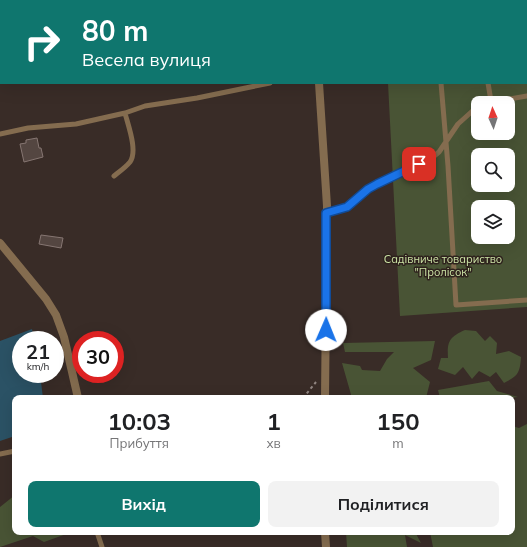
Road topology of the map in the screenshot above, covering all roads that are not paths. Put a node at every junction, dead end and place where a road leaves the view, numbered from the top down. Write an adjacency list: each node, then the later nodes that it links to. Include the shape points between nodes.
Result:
1 (265, 84): 9 (lane, via 145,106)
2 (319, 84): 13 (street)
3 (441, 84): 11 (lane)
4 (488, 84): 5 (lane)
5 (488, 96)
6 (527, 96): 7 (lane)
7 (515, 98)
8 (471, 112): 11 (lane, via 458,124)
9 (124, 113): 10 (lane, via 76,124 28,128); 12 (lane, via 133,144 132,158 130,163)
10 (0, 134)
11 (446, 144): 13 (lane, via 433,157 368,189 347,207); 15 (lane, via 456,305)
12 (114, 176)
13 (326, 213): 17 (street)
14 (0, 243): 16 (street, via 56,315 66,343)
15 (527, 300)
16 (77, 395)
17 (325, 395)
18 (12, 452): 19 (lane)
19 (0, 454)
20 (98, 535): 22 (lane)
21 (325, 535): 23 (street)
22 (102, 547)
23 (326, 547)

